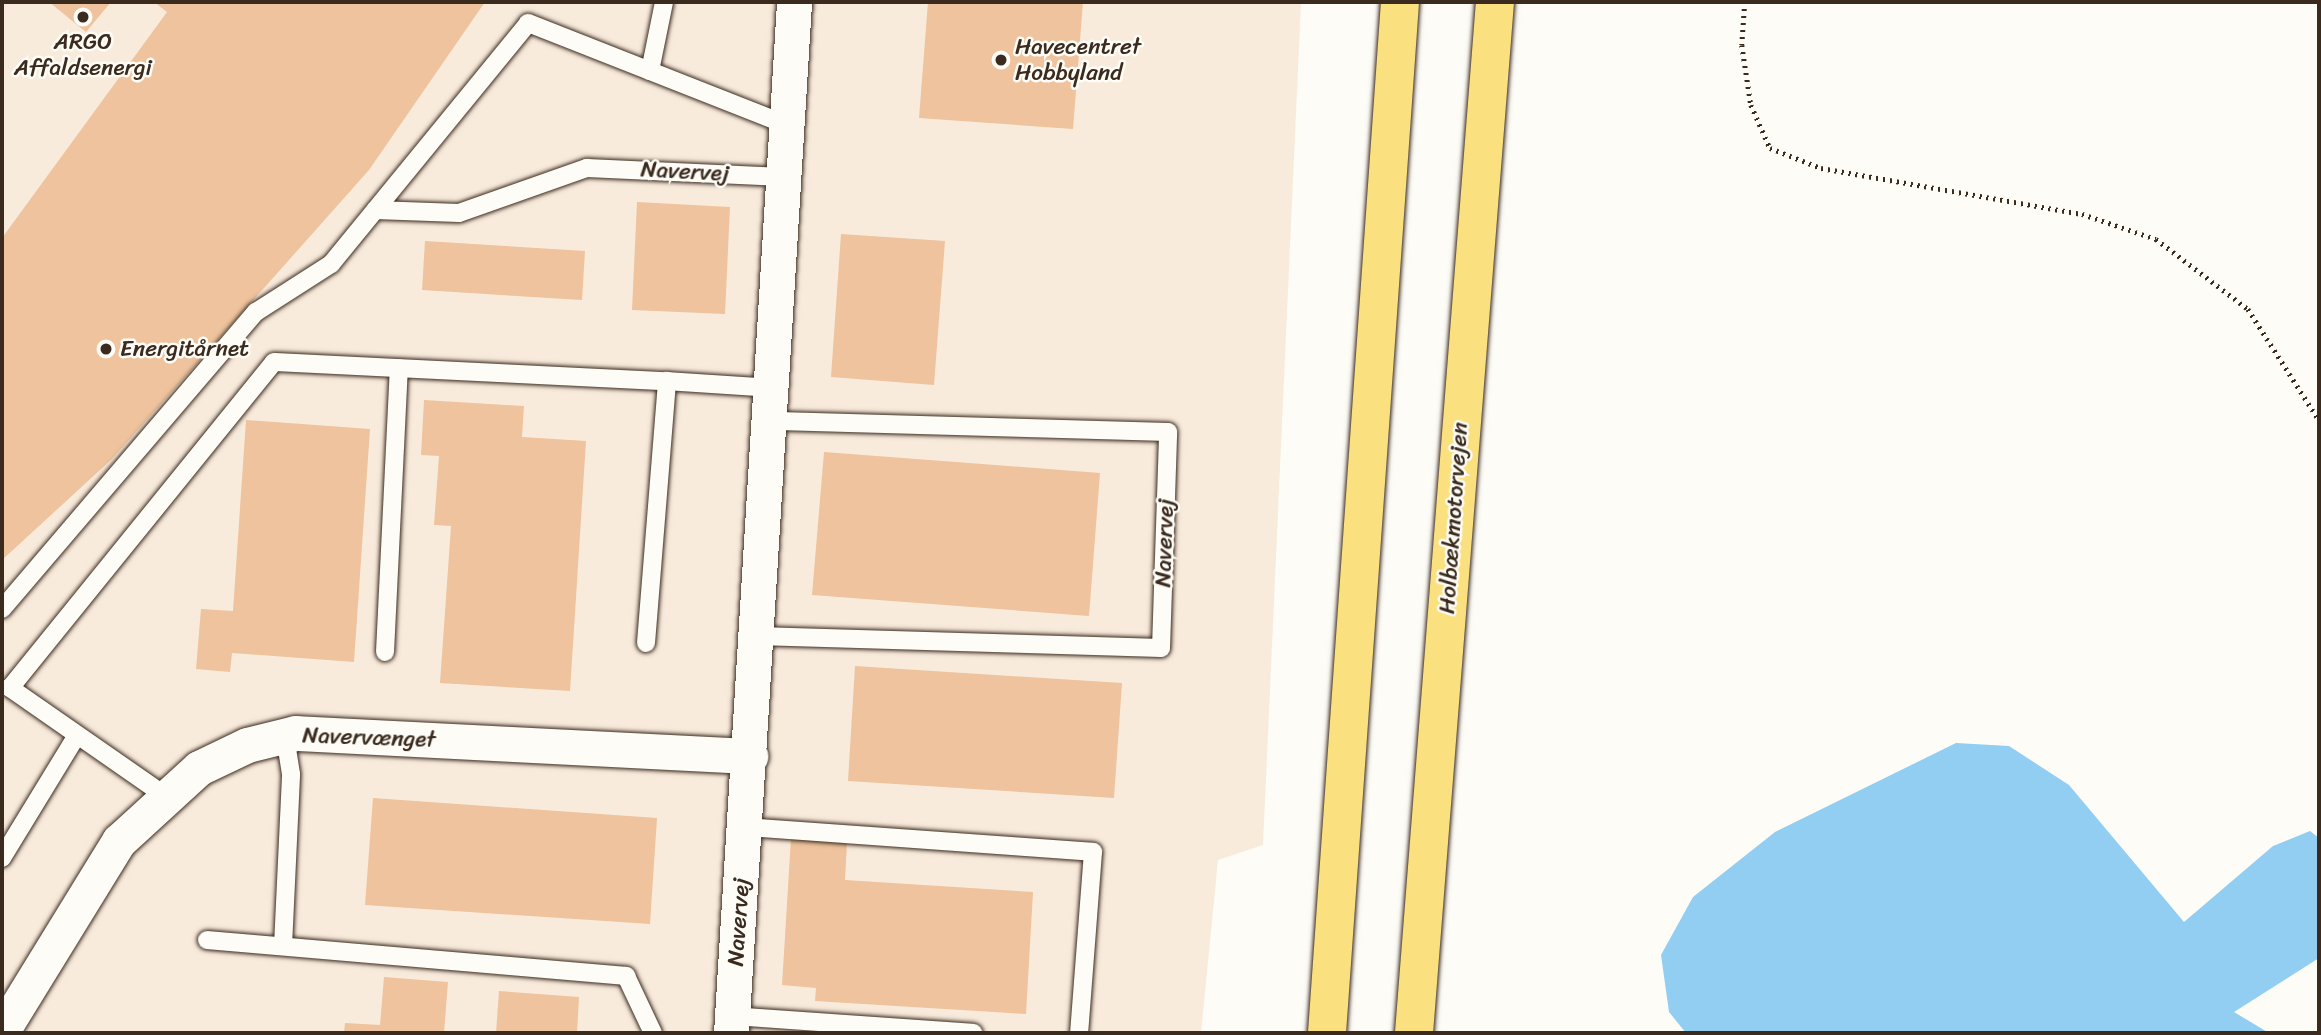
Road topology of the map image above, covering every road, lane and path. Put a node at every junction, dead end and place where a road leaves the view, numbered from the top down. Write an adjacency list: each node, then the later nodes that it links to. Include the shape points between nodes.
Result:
1 (664, 2): 6 (lane)
2 (794, 2): 7 (street, Navervej)
3 (1400, 2): 31 (highway)
4 (1495, 2): 32 (highway, Holbækmotorvejen)
5 (1745, 2): 13 (path, via 1742,45 1751,105 1770,148 1821,168 2082,214 2156,239 2248,309)
6 (650, 71): 7 (lane); 9 (lane, via 528,23)
7 (787, 125): 8 (street, Navervej)
8 (783, 177): 9 (lane, Navervej, via 587,168 460,213); 12 (street, Navervej)
9 (375, 211): 14 (lane, via 331,264 256,313)
10 (399, 368): 11 (lane, Navervej); 17 (lane); 18 (lane, Navervej, via 274,362 10,688)
11 (667, 381): 12 (lane, Navervej); 16 (lane)
12 (771, 404): 15 (street, Navervej); 15 (lane, Navervej, via 1168,432 1161,648)
13 (2319, 420)
14 (2, 609)
15 (758, 636): 20 (street, Navervej)
16 (646, 643)
17 (385, 652)
18 (77, 735): 21 (lane); 23 (lane)
19 (285, 736): 20 (street, Navervænget); 21 (street, Navervænget, via 199,768); 25 (lane, via 291,774)
20 (750, 757): 22 (street, Navervej)
21 (164, 795): 27 (street, Navervænget, via 119,841)
22 (746, 828): 26 (street, Navervej); 30 (lane, via 1093,852)
23 (2, 858)
24 (207, 940): 25 (lane)
25 (283, 946): 28 (lane, via 626,976)
26 (731, 1025): 29 (lane, Navervej)
27 (2, 1031)
28 (653, 1033)
29 (973, 1033)
30 (1079, 1033)
31 (1327, 1033)
32 (1414, 1033)

